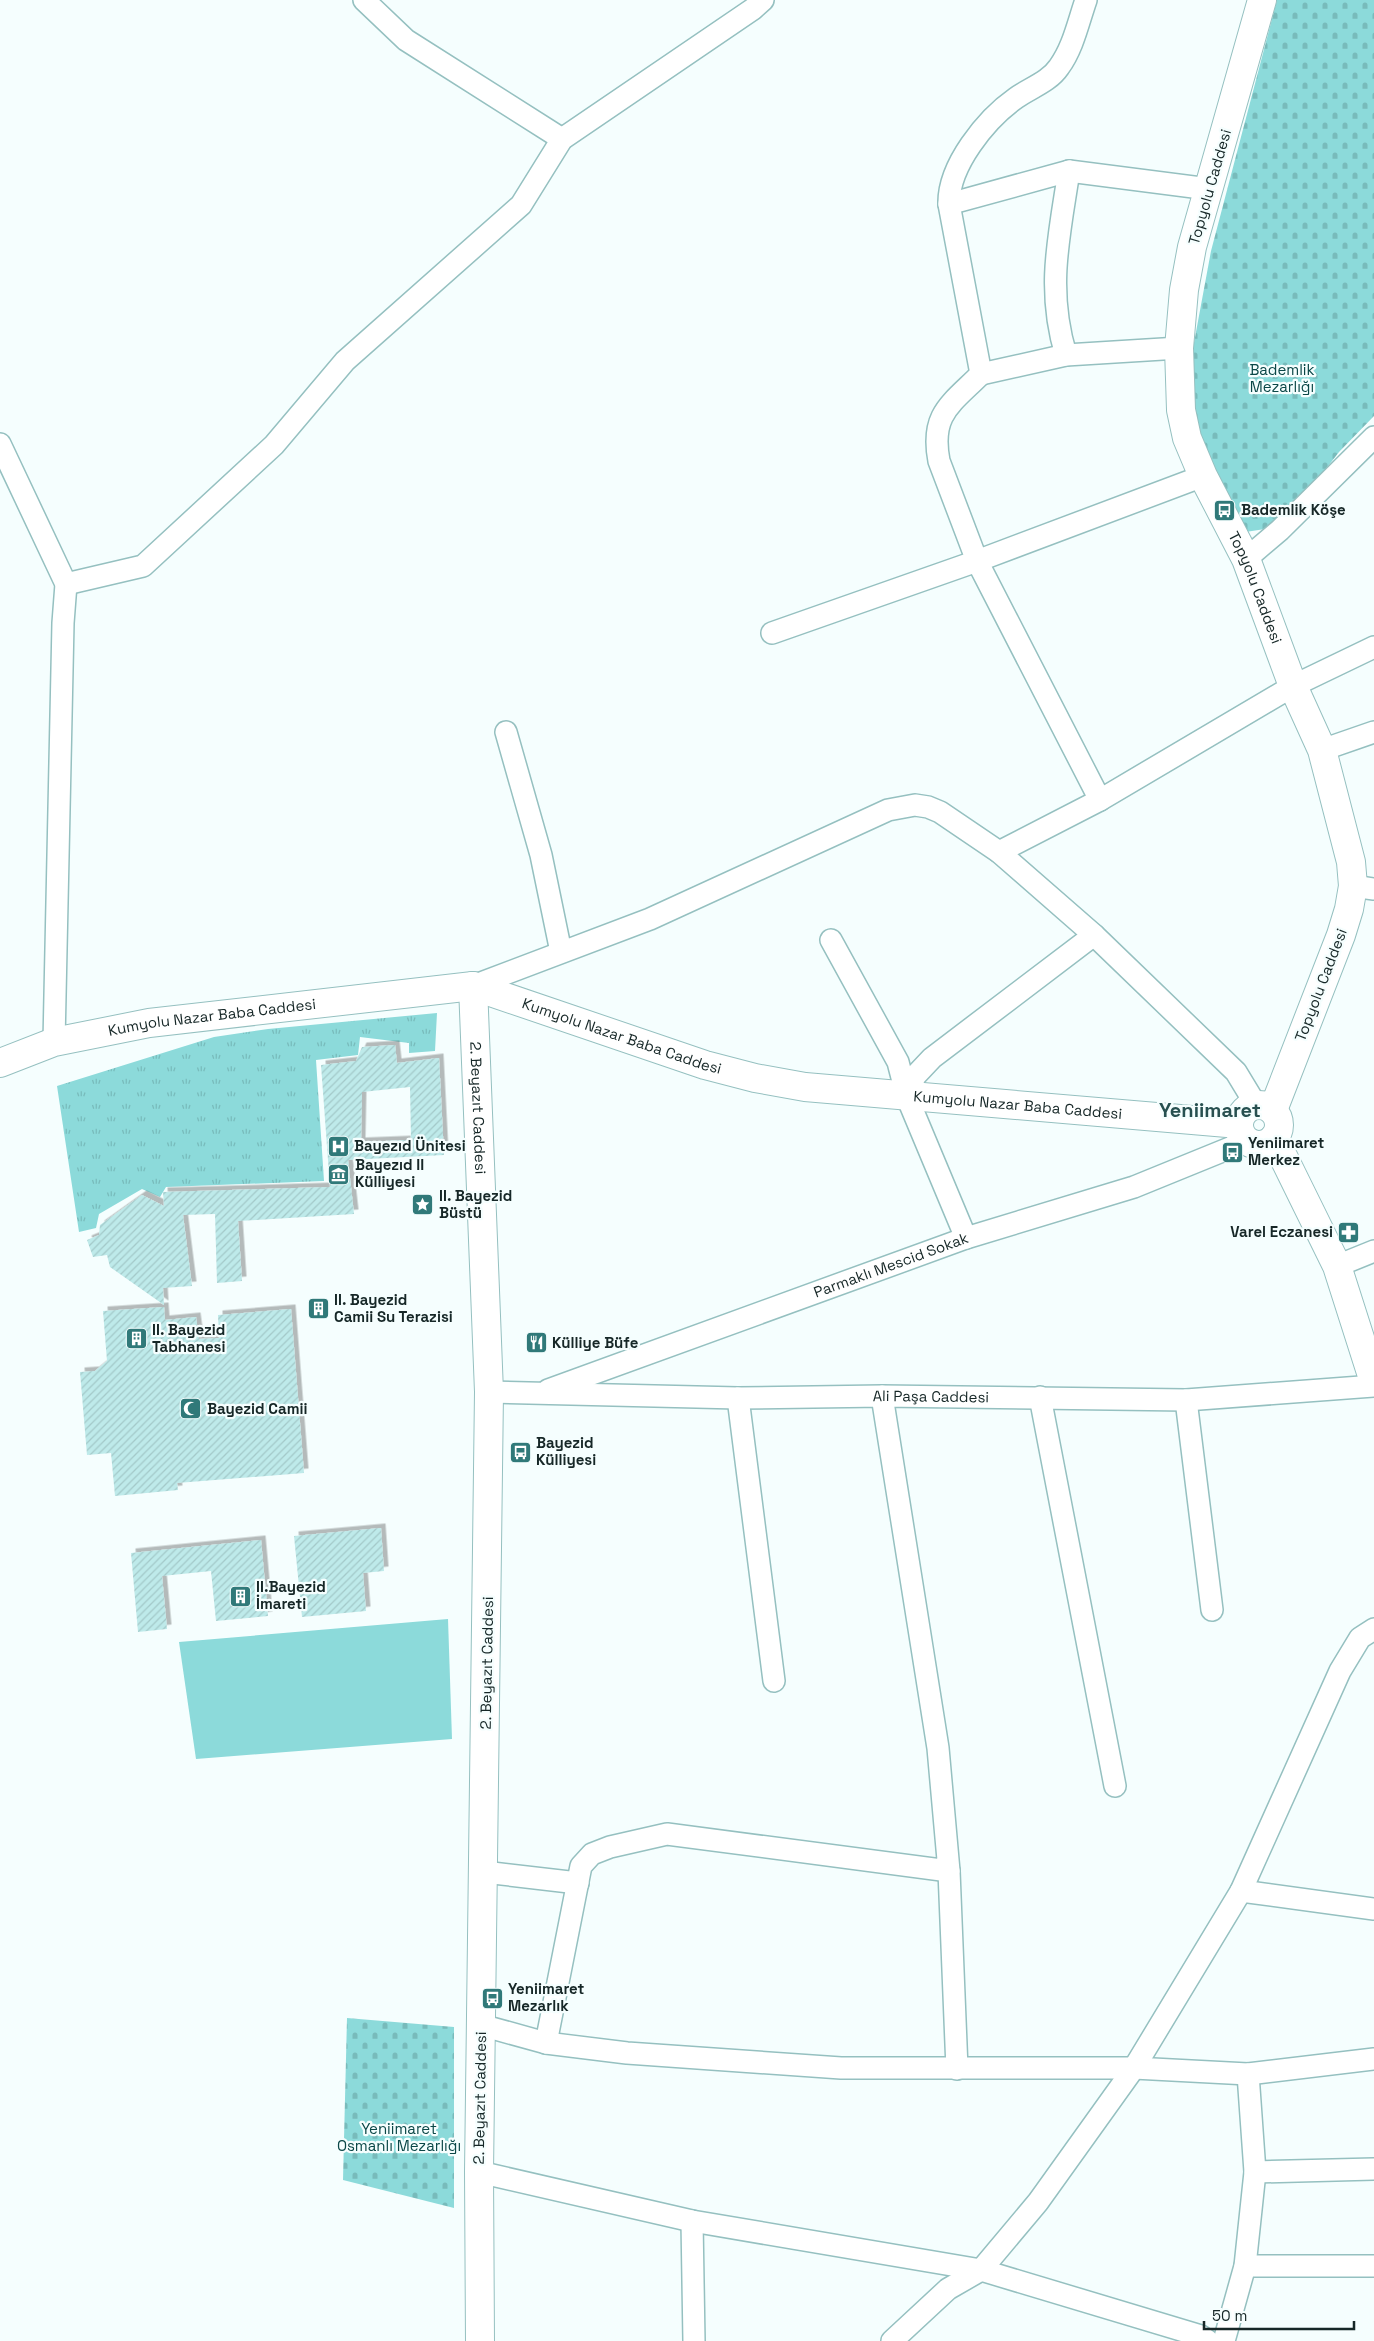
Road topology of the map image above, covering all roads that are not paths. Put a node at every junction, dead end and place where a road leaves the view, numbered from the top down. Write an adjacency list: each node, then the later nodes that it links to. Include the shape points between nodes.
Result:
1 (364, 0): 5 (street, via 406,40)
2 (763, 0): 5 (street)
3 (1086, 0): 8 (street, via 1070,50 1058,69 992,118 959,165 948,193)
4 (1262, 0): 7 (street, Topyolu Caddesi)
5 (562, 139): 17 (street, via 520,205 345,361 274,445 143,566)
6 (1069, 171): 7 (street); 8 (street); 10 (street, via 1054,283 1057,320)
7 (1209, 189): 9 (street, Topyolu Caddesi, via 1192,248)
8 (949, 204): 11 (street)
9 (1178, 348): 10 (street); 14 (street, Topyolu Caddesi, via 1181,410 1187,438)
10 (1066, 355): 11 (street)
11 (981, 374): 16 (street, via 948,407 936,432 939,461)
12 (1374, 437): 15 (street)
13 (0, 444): 17 (street)
14 (1203, 476): 15 (street, Topyolu Caddesi); 16 (street)
15 (1246, 559): 20 (street, Topyolu Caddesi)
16 (977, 561): 18 (street); 24 (street)
17 (66, 584): 31 (street)
18 (772, 633)
19 (1374, 647): 20 (street)
20 (1292, 686): 23 (street, Topyolu Caddesi); 24 (street)
21 (506, 732): 29 (street, via 542,855)
22 (1374, 732): 23 (street)
23 (1322, 750): 26 (street, Topyolu Caddesi, via 1351,862)
24 (1100, 800): 25 (street)
25 (999, 852): 27 (street); 29 (street, via 940,812 928,807 902,806 650,919)
26 (1364, 888): 34 (street, Topyolu Caddesi, via 1349,909 1341,935)
27 (1094, 935): 33 (street, via 932,1058 915,1076); 34 (street, via 1236,1072)
28 (831, 940): 33 (street, via 898,1062)
29 (561, 952): 30 (street)
30 (473, 986): 31 (street, Kumyolu Nazar Baba Caddesi, via 149,1023); 33 (street, Kumyolu Nazar Baba Caddesi, via 704,1065 747,1076 805,1087); 40 (street, 2. Beyazıt Caddesi)
31 (54, 1042): 32 (street, Kumyolu Nazar Baba Caddesi)
32 (6, 1061)
33 (907, 1097): 34 (street, Kumyolu Nazar Baba Caddesi); 35 (street)
34 (1253, 1120): 35 (street, Parmaklı Mescid Sokak, via 1134,1187); 37 (street, via 1276,1115 1279,1127 1274,1138)
35 (966, 1238): 41 (street, Parmaklı Mescid Sokak)
36 (1374, 1251): 37 (street)
37 (1337, 1266): 38 (street)
38 (1374, 1382)
39 (1374, 1386): 45 (street, Ali Paşa Caddesi)
40 (489, 1392): 41 (street, Ali Paşa Caddesi); 51 (street, 2. Beyazıt Caddesi)
41 (536, 1394): 44 (street, Ali Paşa Caddesi)
42 (882, 1396): 43 (street, Ali Paşa Caddesi); 44 (street, Ali Paşa Caddesi); 50 (street, via 938,1748)
43 (1040, 1397): 45 (street, Ali Paşa Caddesi); 49 (street)
44 (738, 1398): 48 (street)
45 (1186, 1400): 46 (street)
46 (1212, 1610)
47 (1374, 1629): 53 (street, via 1360,1638 1340,1670)
48 (774, 1681)
49 (1115, 1786)
50 (948, 1871): 52 (street, via 667,1834 592,1854 582,1866); 59 (street)
51 (484, 1872): 52 (street); 55 (street, 2. Beyazıt Caddesi)
52 (578, 1884): 56 (street)
53 (1241, 1891): 54 (street); 58 (street)
54 (1374, 1909)
55 (481, 2024): 56 (street); 62 (street, 2. Beyazıt Caddesi)
56 (546, 2043): 59 (street, via 627,2053 841,2068)
57 (1374, 2060): 60 (street)
58 (1134, 2068): 59 (street); 60 (street); 67 (street, via 1038,2202)
59 (957, 2069)
60 (1248, 2074): 63 (street)
61 (1374, 2170): 63 (street)
62 (479, 2172): 64 (street); 68 (street, 2. Beyazıt Caddesi)
63 (1255, 2172): 65 (street)
64 (692, 2222): 67 (street); 69 (street)
65 (1245, 2266): 66 (street); 72 (street)
66 (1374, 2266)
67 (981, 2270): 70 (street, via 948,2289); 71 (street, via 1201,2336)
68 (480, 2341)
69 (694, 2341)
70 (892, 2341)
71 (1208, 2341)
72 (1224, 2341)

